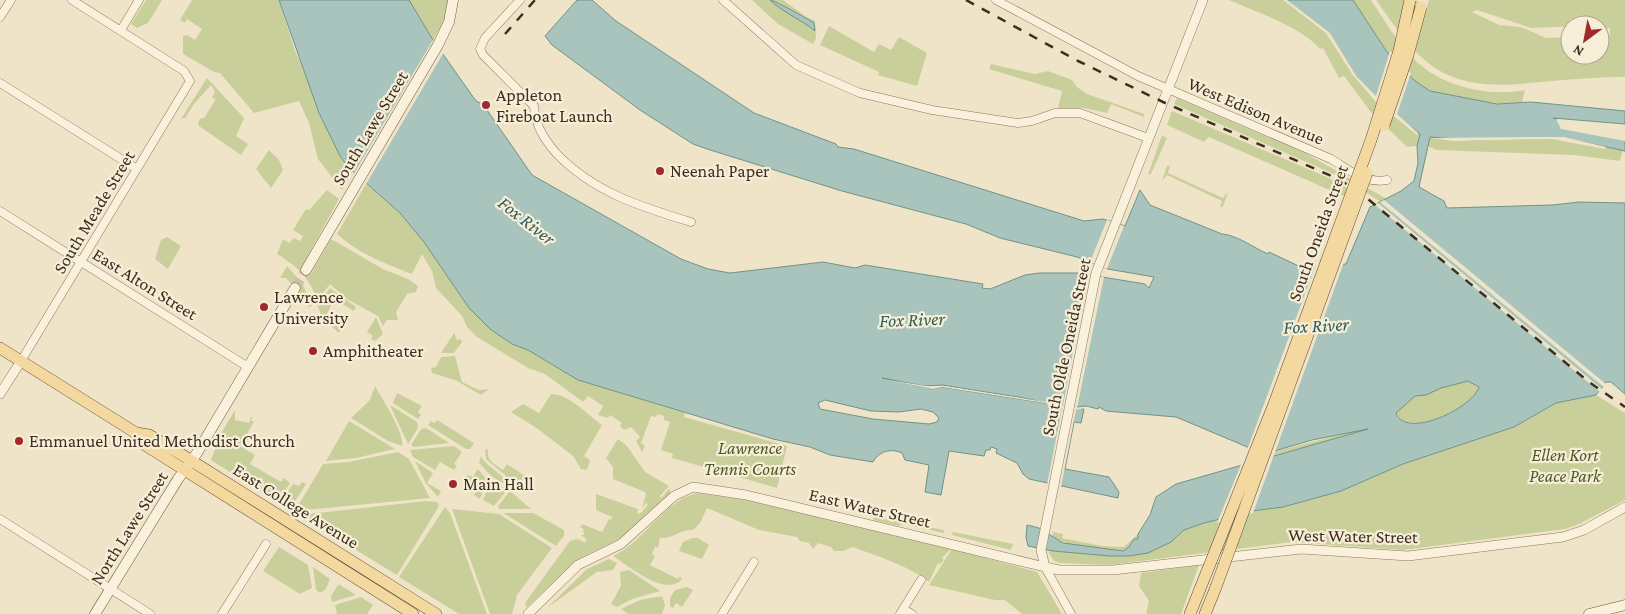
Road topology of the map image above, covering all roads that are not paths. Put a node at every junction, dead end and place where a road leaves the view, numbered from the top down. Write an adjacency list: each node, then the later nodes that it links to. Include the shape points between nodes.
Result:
1 (10, 0): 11 (street)
2 (72, 0): 12 (street)
3 (139, 0): 12 (street)
4 (453, 0): 21 (main road, South Lawe Street, via 449,22 438,45)
5 (520, 0): 19 (street, via 485,38 480,49 534,106 539,130 550,146 586,181 650,210)
6 (723, 0): 15 (street, via 796,65 860,93 932,110 1018,122 1055,113 1080,113)
7 (996, 0): 14 (street, West Edison Avenue, via 1105,61)
8 (1203, 0): 14 (street, South Olde Oneida Street)
9 (1410, 0): 48 (main road, South Oneida Street, bridge, via 1399,51 1371,140 1274,404)
10 (1422, 4): 49 (main road, South Oneida Street, bridge, via 1382,130)
11 (0, 17)
12 (121, 30): 16 (street, South Meade Street, via 190,78 189,85)
13 (0, 83): 16 (street)
14 (1168, 88): 15 (street, South Olde Oneida Street); 17 (street, West Edison Avenue, via 1331,159 1350,172 1376,182)
15 (1148, 138): 34 (street, South Olde Oneida Street, via 1095,276 1041,550)
16 (137, 169): 20 (street, South Meade Street)
17 (1387, 180)
18 (0, 211): 20 (street, East Alton Street)
19 (691, 222)
20 (82, 262): 24 (street, South Meade Street); 25 (street, East Alton Street)
21 (306, 270)
22 (295, 288): 25 (main road)
23 (0, 348): 24 (main road, East College Avenue)
24 (21, 361): 26 (street); 27 (main road, East College Avenue)
25 (248, 366): 28 (main road)
26 (0, 394)
27 (136, 434): 28 (main road, East College Avenue, via 149,435); 29 (main road, East College Avenue, via 145,445)
28 (192, 461): 29 (main road, North Lawe Street); 43 (main road, East College Avenue)
29 (184, 470): 36 (main road, North Lawe Street); 42 (main road, East College Avenue)
30 (1625, 507): 34 (street, West Water Street, via 1584,530 1562,537 1408,556 1301,550 1113,570)
31 (0, 519): 36 (street)
32 (266, 544): 41 (street)
33 (754, 562): 45 (street)
34 (1045, 567): 44 (street, East Water Street, via 746,495 704,487 687,488 621,544 578,565); 47 (street)
35 (922, 580): 38 (street)
36 (110, 589): 39 (main road, North Lawe Street); 40 (street)
37 (1625, 605): 50 (main road)
38 (901, 611): 46 (street)
39 (95, 614)
40 (150, 614)
41 (222, 614)
42 (413, 614)
43 (436, 614)
44 (528, 614)
45 (722, 614)
46 (912, 614)
47 (1071, 614)
48 (1190, 614)
49 (1205, 614)
50 (1590, 614)

